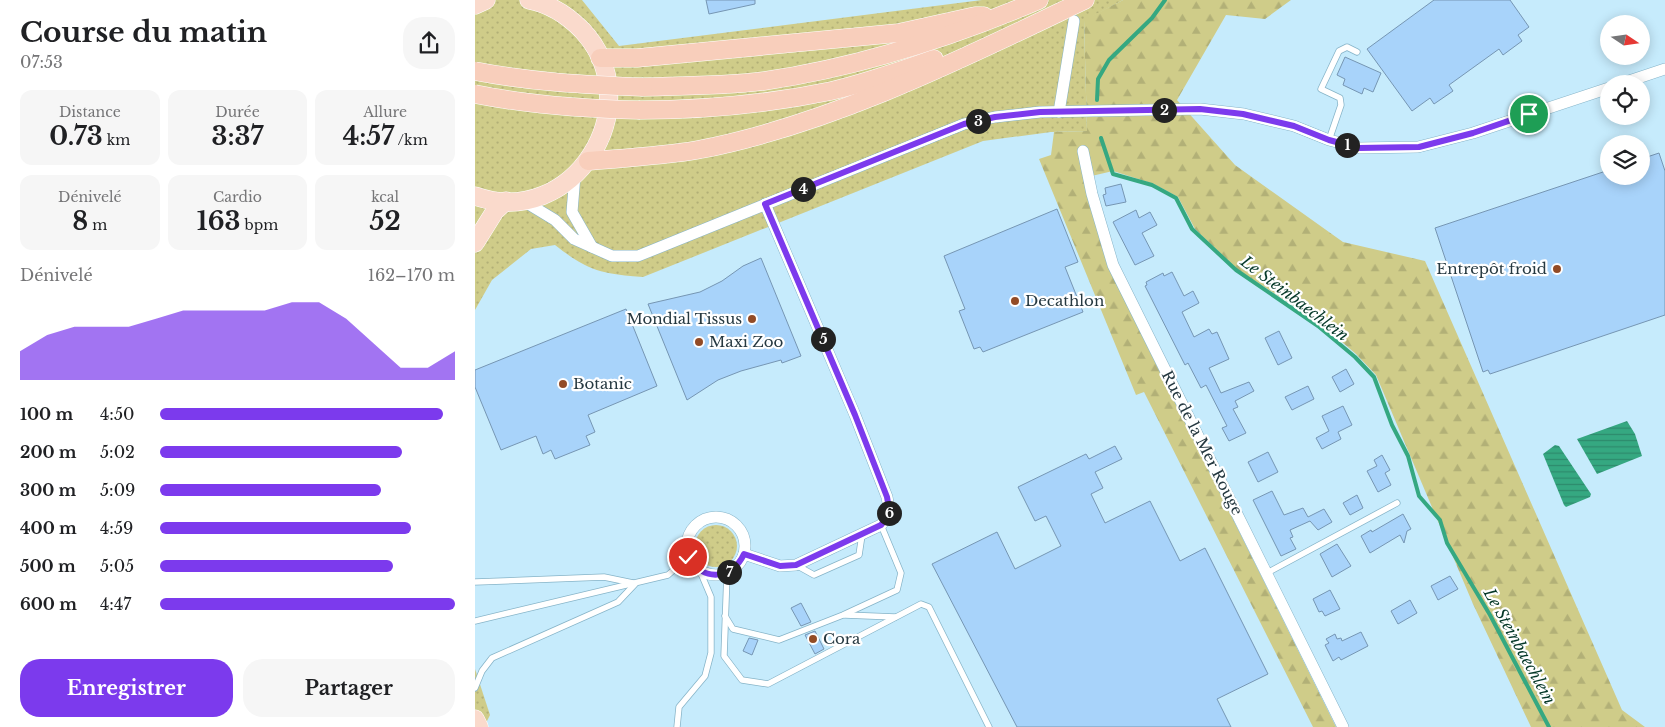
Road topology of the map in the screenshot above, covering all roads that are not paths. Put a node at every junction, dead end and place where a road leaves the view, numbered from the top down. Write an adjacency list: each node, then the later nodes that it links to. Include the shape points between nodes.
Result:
1 (485, 0): 5 (main road)
2 (529, 0): 10 (main road, via 554,8 573,21 589,38)
3 (1039, 0): 6 (highway)
4 (1085, 0): 8 (highway)
5 (475, 5)
6 (1000, 17): 10 (highway, via 975,16 898,33 637,58); 12 (highway, bridge, via 875,59 782,77 700,86 579,85)
7 (1074, 22): 16 (street)
8 (1019, 31): 15 (highway, bridge, via 832,90 766,103 701,110 575,108 512,102); 19 (highway, via 887,91 776,130 697,150)
9 (1357, 52): 17 (lane, via 1347,47 1339,51 1321,89 1340,98 1341,105)
10 (600, 58): 19 (main road, via 608,84 608,111 601,138)
11 (1665, 69): 13 (street)
12 (475, 71)
13 (1647, 75)
14 (1600, 91): 17 (street, via 1473,133 1419,147 1359,148)
15 (475, 94)
16 (1059, 112): 17 (street, via 1200,109 1243,114 1294,126); 23 (street, via 995,117 964,124)
17 (1329, 140)
18 (1083, 151): 34 (street, Rue de la Mer Rouge, via 1113,265)
19 (588, 162): 20 (main road)
20 (575, 175): 22 (main road, via 541,196); 25 (street, via 572,212)
21 (475, 196): 22 (main road)
22 (514, 201): 24 (main road, via 495,211); 25 (street, via 555,220 574,239)
23 (765, 204): 25 (street, via 638,256 612,256); 27 (street, via 887,497 890,514)
24 (475, 243)
25 (592, 247)
26 (1397, 503): 34 (lane)
27 (881, 525): 28 (street); 38 (lane, via 901,573 897,590)
28 (862, 535): 31 (street); 31 (lane, via 859,555 814,576)
29 (744, 554): 30 (street, via 743,536 738,528 724,518 715,517 698,523 692,530 686,547); 31 (street, via 780,566); 33 (street, via 735,568)
30 (688, 557): 32 (street); 36 (lane, via 668,575)
31 (796, 565)
32 (700, 571): 33 (street, via 718,576); 44 (lane, via 711,597 711,653 705,676 679,707)
33 (727, 573): 37 (lane)
34 (1267, 573): 46 (street, Rue de la Mer Rouge)
35 (475, 582): 36 (lane, via 604,578)
36 (635, 584): 40 (lane); 41 (lane, via 618,602 492,658)
37 (725, 615): 38 (lane, via 733,629 779,640); 39 (lane, via 724,656 742,680 768,684)
38 (843, 615): 39 (lane)
39 (897, 617): 45 (lane, via 921,604 929,607)
40 (475, 620)
41 (475, 688)
42 (475, 719): 43 (main road)
43 (479, 727)
44 (677, 727)
45 (989, 727)
46 (1343, 727)

